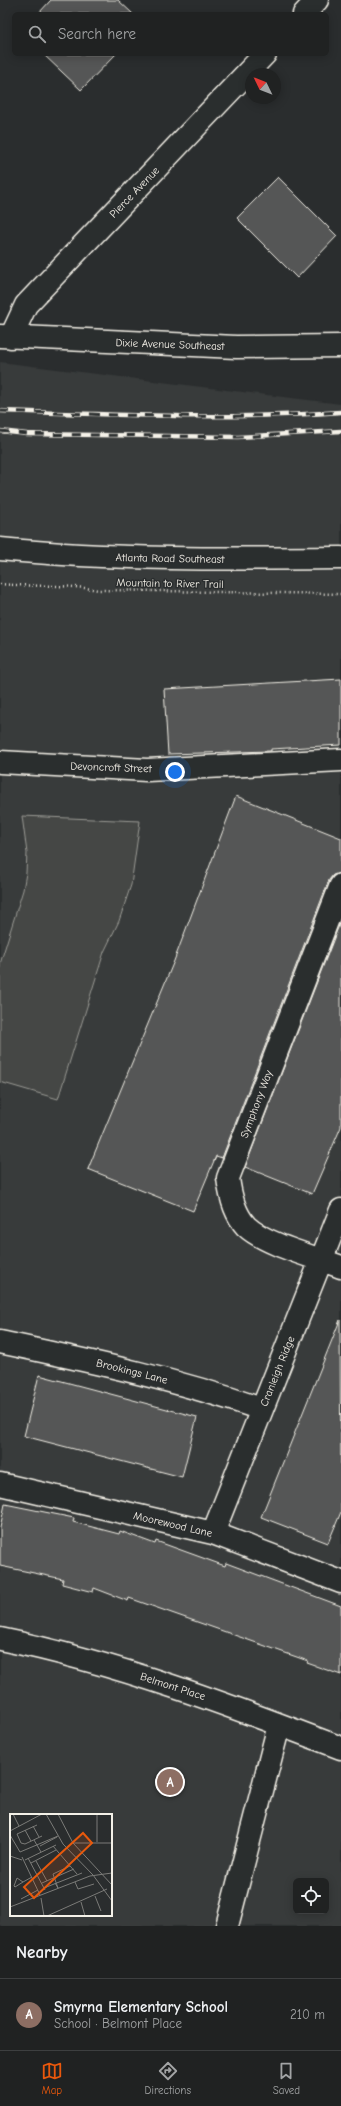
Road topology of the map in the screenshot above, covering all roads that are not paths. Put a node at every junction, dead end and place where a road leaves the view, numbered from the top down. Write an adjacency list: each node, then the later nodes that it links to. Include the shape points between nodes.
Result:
1 (317, 0): 2 (street)
2 (306, 12)
3 (263, 56): 4 (street, Pierce Avenue, via 26,305)
4 (6, 336): 5 (street, Dixie Avenue Southeast, via 236,347)
5 (341, 346)
6 (0, 549): 7 (street, Atlanta Road Southeast, via 185,559)
7 (341, 558)
8 (341, 760): 9 (street, Devoncroft Street, via 147,770)
9 (0, 762)
10 (341, 885): 12 (street, Symphony Way, via 228,1178 230,1196 246,1226 266,1239)
11 (341, 1210): 12 (street, Cranleigh Ridge)
12 (331, 1263): 14 (street, Cranleigh Ridge)
13 (0, 1342): 14 (street, Brookings Lane, via 158,1377 210,1391)
14 (261, 1409): 16 (street, Cranleigh Ridge)
15 (0, 1484): 16 (street, Moorewood Lane)
16 (212, 1533): 17 (street, Moorewood Lane)
17 (339, 1575)
18 (0, 1639): 19 (street, Belmont Place, via 83,1658 155,1680)
19 (279, 1725): 20 (street, Belmont Place); 21 (street)
20 (341, 1748)
21 (227, 1926)

